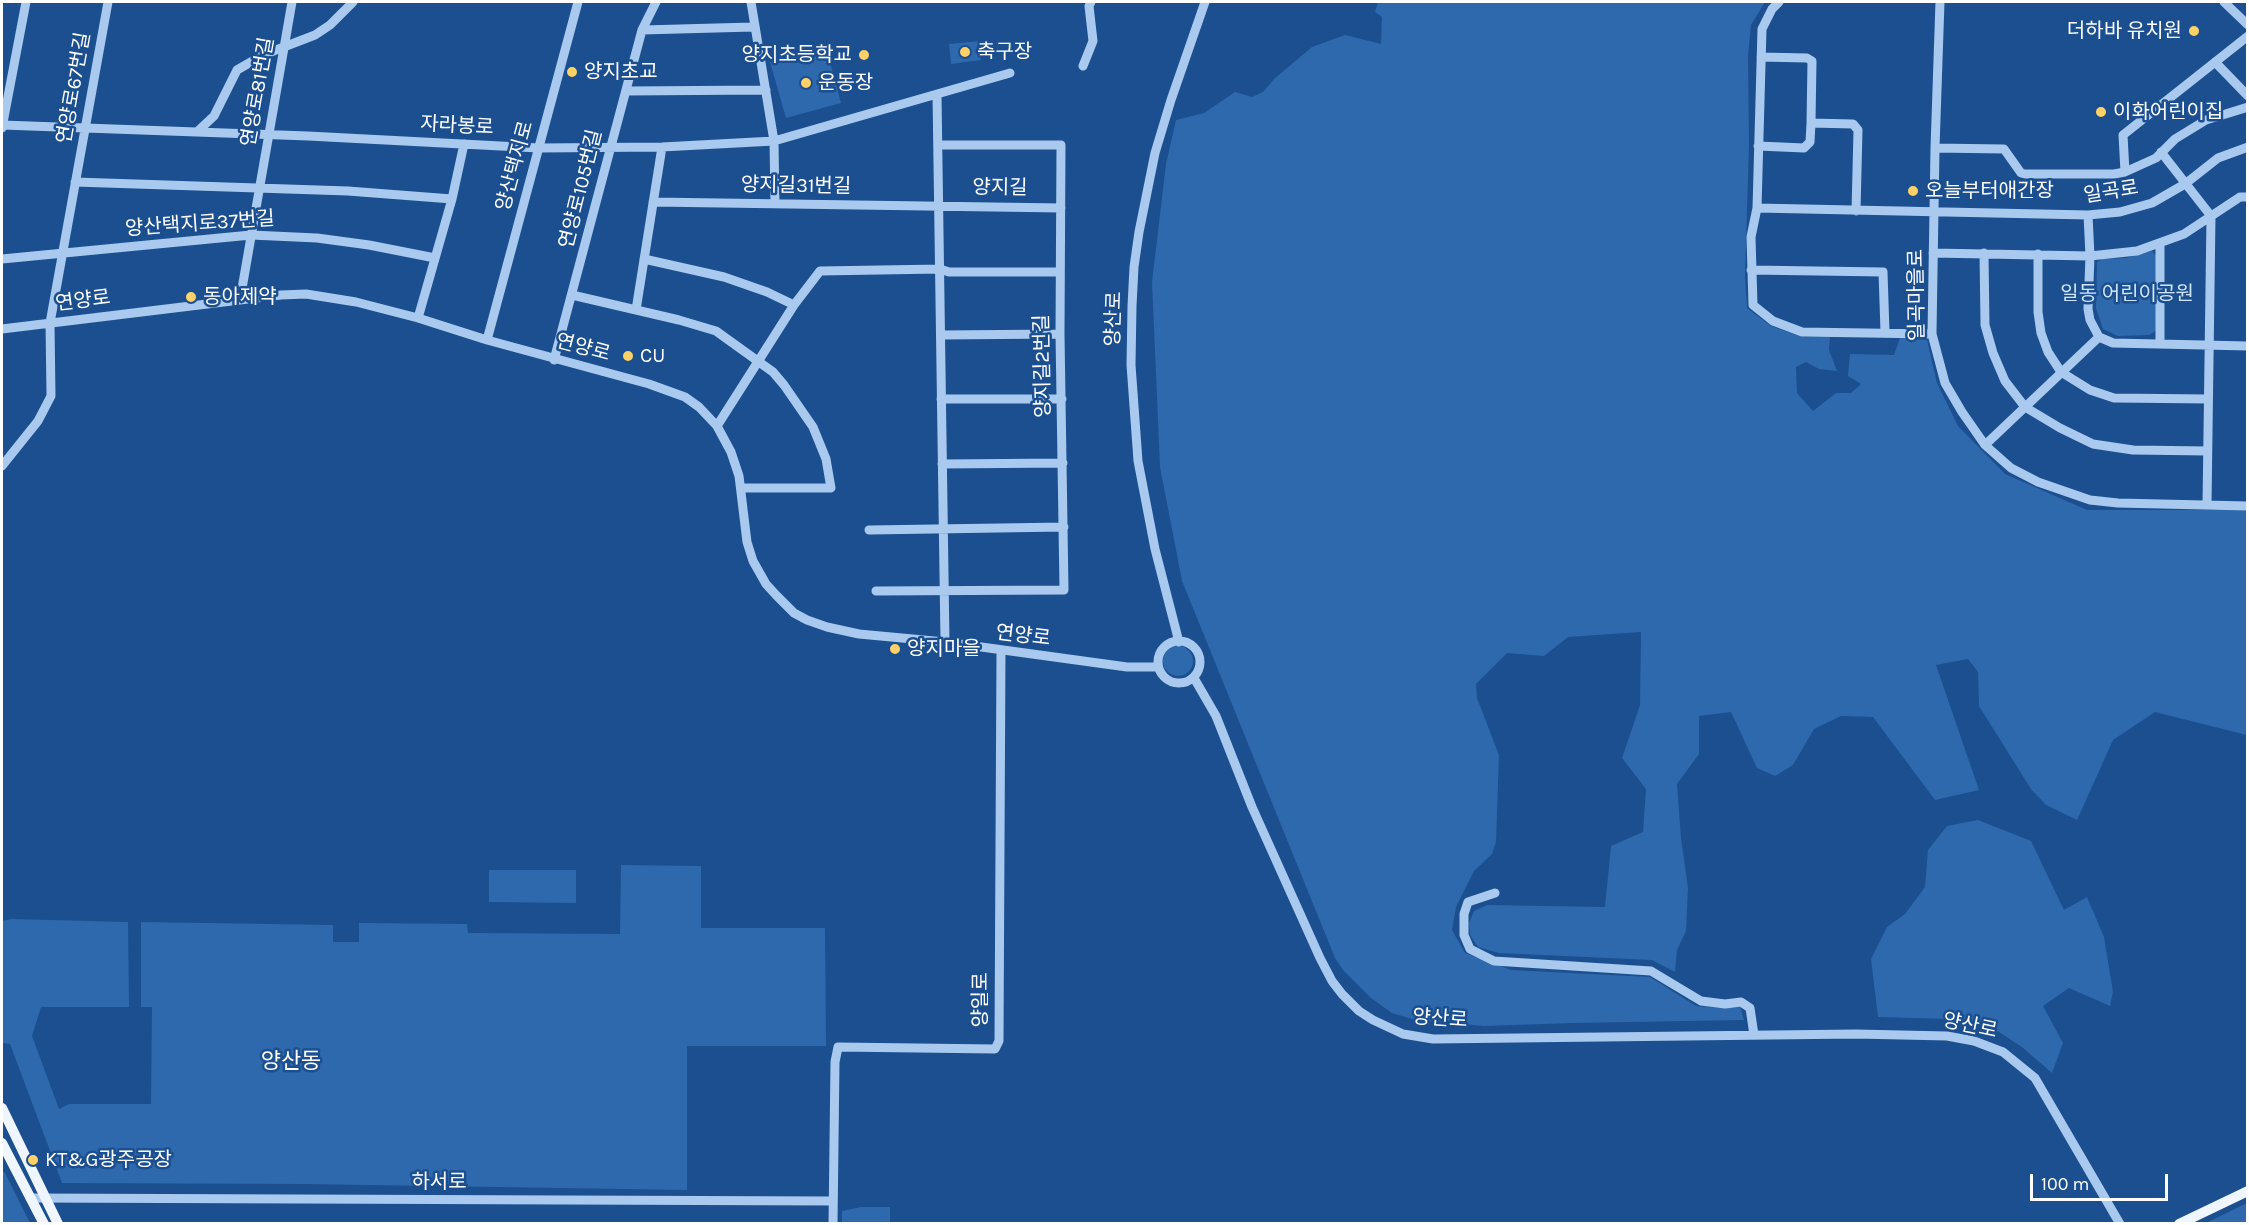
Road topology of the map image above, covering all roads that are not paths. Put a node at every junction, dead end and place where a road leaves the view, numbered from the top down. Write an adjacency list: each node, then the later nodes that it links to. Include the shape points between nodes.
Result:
1 (26, 2): 28 (street)
2 (108, 2): 29 (street, 연양로67번길)
3 (292, 2): 17 (street, 연양로81번길)
4 (353, 2): 17 (street, via 315,35)
5 (578, 2): 38 (street, 양산택지로)
6 (656, 2): 15 (street, 연양로105번길)
7 (751, 2): 14 (street)
8 (1091, 2): 20 (street, via 1093,41)
9 (1204, 2): 108 (street, 양산로, via 1155,153 1139,232 1132,306 1131,365 1138,461)
10 (1779, 2): 18 (street, via 1762,29)
11 (1940, 2): 40 (street, 일곡마을로)
12 (2224, 2): 13 (street)
13 (2247, 25)
14 (753, 27): 15 (street); 22 (street)
15 (642, 30): 23 (street, 연양로105번길)
16 (2247, 36): 19 (street)
17 (284, 47): 30 (street, via 237,70 214,116); 31 (street, 연양로81번길)
18 (1761, 57): 27 (street, via 1812,61); 35 (street)
19 (2215, 62): 25 (street); 42 (street, via 2123,135)
20 (1083, 66)
21 (1010, 73): 24 (street, 자라봉로)
22 (766, 90): 23 (street); 32 (street)
23 (626, 92): 39 (street, 연양로105번길)
24 (938, 94): 32 (street, 자라봉로); 34 (street)
25 (2247, 96)
26 (2247, 107): 41 (street, via 2206,120)
27 (1811, 123): 35 (street, via 1810,142 1804,147); 53 (street, via 1853,124 1858,130)
28 (2, 126): 29 (street, 자라봉로)
29 (85, 129): 30 (street, 자라봉로); 43 (street, 연양로67번길)
30 (198, 131): 31 (street, 자라봉로)
31 (268, 136): 33 (street, 자라봉로); 45 (street, 연양로81번길)
32 (774, 141): 36 (street, 자라봉로); 49 (street)
33 (464, 144): 38 (street, 자라봉로); 47 (street)
34 (938, 145): 50 (street); 51 (street, 양지길2번길, via 1061,145)
35 (1758, 146): 52 (street)
36 (662, 147): 39 (street, 자라봉로); 48 (street)
37 (2247, 147): 44 (street, 일곡로, via 2218,158)
38 (539, 148): 39 (street, 자라봉로); 82 (street, 양산택지로)
39 (609, 148): 70 (street, 연양로105번길)
40 (1935, 148): 42 (street, via 2004,149 2025,174); 54 (street, 일곡마을로)
41 (2162, 152): 42 (street); 44 (street)
42 (2125, 172)
43 (75, 182): 45 (street); 59 (street, 연양로67번길)
44 (2185, 184): 55 (street, 일곡로, via 2152,203); 56 (street)
45 (260, 188): 47 (street); 57 (street, 연양로81번길)
46 (2247, 197): 56 (street, via 2240,197)
47 (452, 199): 64 (street)
48 (653, 202): 49 (street, 양지길31번길); 66 (street)
49 (775, 204): 50 (street, 양지길31번길)
50 (939, 205): 51 (street, 양지길); 67 (street)
51 (1061, 208): 69 (street, 양지길2번길)
52 (1757, 208): 53 (street, 일곡로); 68 (street, via 1751,237)
53 (1856, 211): 54 (street, 일곡로)
54 (1934, 213): 55 (street, 일곡로); 60 (street, 일곡마을로)
55 (2088, 215): 63 (street)
56 (2211, 216): 58 (street); 84 (street)
57 (251, 235): 59 (street, 양산택지로37번길); 64 (street, 양산택지로37번길, via 317,238); 71 (street, 연양로81번길)
58 (2160, 244): 63 (street, via 2137,252); 83 (street)
59 (62, 252): 65 (street, 양산택지로37번길); 75 (street, 연양로67번길)
60 (1933, 253): 61 (street); 79 (street, 일곡마을로)
61 (1984, 253): 62 (street); 92 (street, via 1985,325 2005,381)
62 (2038, 254): 63 (street); 88 (street, via 2041,333)
63 (2090, 256): 81 (street, via 2088,309)
64 (435, 258): 74 (street)
65 (2, 259)
66 (644, 259): 72 (street, via 724,278); 73 (street)
67 (940, 268): 69 (street, via 949,272); 72 (street, via 820,271); 80 (street)
68 (1751, 270): 77 (street, via 1752,305 1773,321 1802,332); 77 (street, via 1883,272)
69 (1060, 272): 78 (street, 양지길2번길)
70 (572, 295): 73 (street); 86 (street, 연양로105번길)
71 (240, 300): 74 (street, 연양로, via 306,294); 75 (street, 연양로)
72 (794, 305): 87 (street)
73 (636, 309): 87 (street, via 716,331)
74 (418, 318): 82 (street, 연양로)
75 (50, 323): 76 (street, 연양로); 98 (street, 연양로67번길, via 51,396 38,421)
76 (2, 329)
77 (1885, 332): 79 (street)
78 (1060, 334): 80 (street); 90 (street, 양지길2번길)
79 (1932, 334): 94 (street, 일곡마을로, via 1946,383)
80 (941, 335): 89 (street)
81 (2099, 337): 83 (street, via 2113,343); 88 (street)
82 (487, 340): 86 (street, 연양로)
83 (2160, 344): 84 (street)
84 (2208, 345): 85 (street); 91 (street)
85 (2247, 346)
86 (554, 360): 93 (street, 연양로, via 685,397)
87 (760, 361): 93 (street); 99 (street, via 779,378 806,414 826,459 831,488)
88 (2061, 372): 91 (street, via 2090,390 2114,398); 92 (street)
89 (941, 399): 90 (street); 97 (street)
90 (1062, 399): 96 (street, 양지길2번길)
91 (2208, 399): 95 (street)
92 (2025, 407): 94 (street); 95 (street, via 2093,444 2133,450)
93 (717, 426): 99 (street, 연양로, via 731,452)
94 (1985, 445): 100 (street, 일곡마을로, via 2011,468 2090,500)
95 (2208, 451): 100 (street)
96 (1063, 463): 97 (street); 102 (street, 양지길2번길)
97 (942, 464): 103 (street)
98 (2, 466)
99 (741, 488): 107 (street, 연양로, via 753,561 766,584 794,613 827,627 859,634)
100 (2207, 505): 101 (street, 일곡마을로)
101 (2247, 506)
102 (1064, 527): 103 (street); 105 (street, 양지길2번길, via 1064,590)
103 (943, 528): 104 (street); 105 (street)
104 (869, 530)
105 (944, 589): 106 (street); 107 (street)
106 (876, 591)
107 (945, 642): 109 (street, 연양로)
108 (1179, 642): 110 (street, via 1163,649); 111 (street, via 1192,646 1199,656 1200,666)
109 (1001, 651): 110 (street, 연양로, via 1127,667); 119 (street, 양일로, via 999,1041 995,1048 838,1047)
110 (1158, 667): 111 (street, via 1174,683)
111 (1194, 678): 113 (street, 양산로, via 1215,716 1320,958 1342,994 1372,1020 1402,1034 1433,1039)
112 (1495, 893): 113 (street, via 1468,902 1464,935 1470,949 1494,961 1651,971 1701,1001 1741,1002 1750,1008)
113 (1754, 1035): 123 (street, 양산로, via 1947,1036 2003,1052 2027,1070 2043,1090)
114 (2, 1108): 117 (main road)
115 (2, 1143): 118 (main road)
116 (2247, 1191): 124 (main road)
117 (45, 1197): 118 (street, 하서로); 119 (street, 하서로); 121 (main road)
118 (30, 1198): 120 (main road)
119 (833, 1201): 122 (street, 양일로)
120 (44, 1224)
121 (58, 1224)
122 (832, 1224)
123 (2120, 1224)
124 (2179, 1224)

